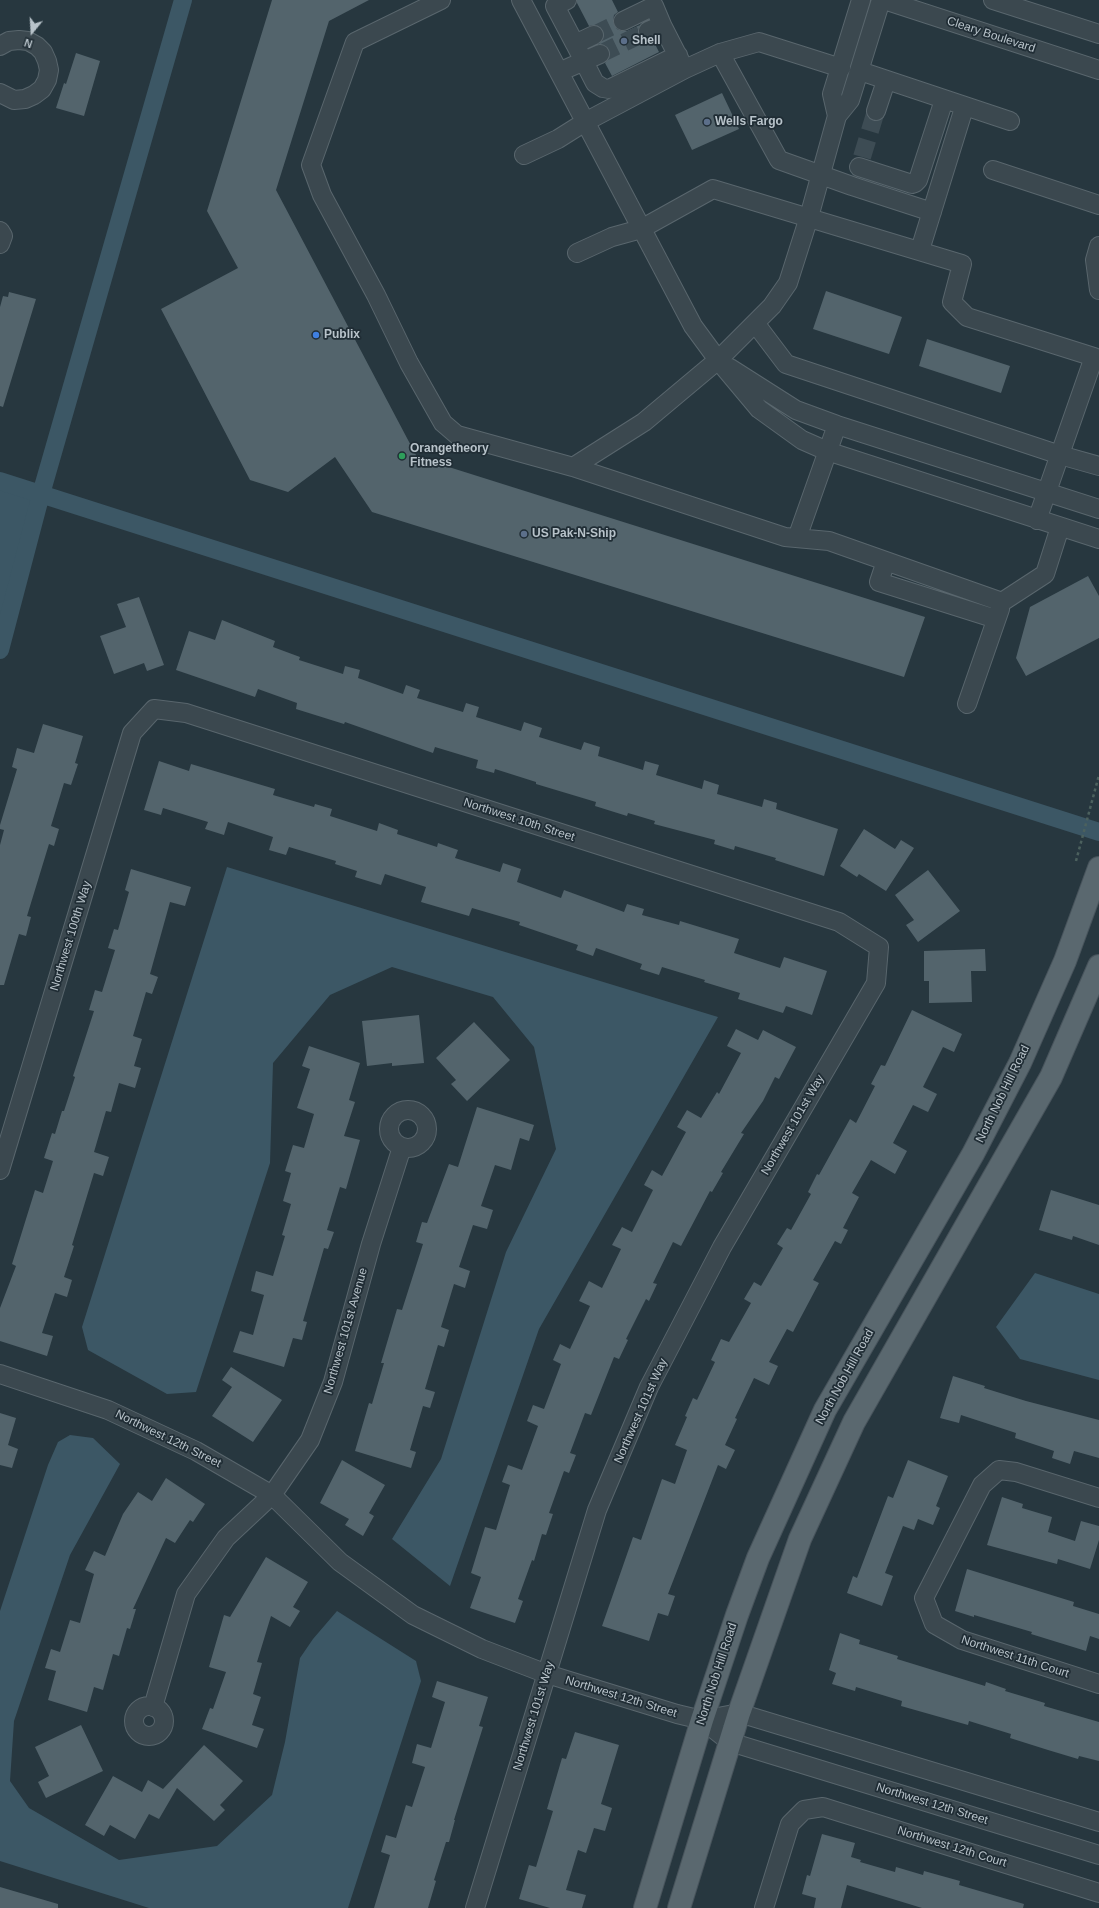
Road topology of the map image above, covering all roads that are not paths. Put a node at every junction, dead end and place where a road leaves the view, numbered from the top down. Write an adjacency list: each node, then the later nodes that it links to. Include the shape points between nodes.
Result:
1 (441, 0): 49 (street, via 355,42 310,165 322,194 376,295 408,363 443,423 457,435)
2 (521, 0): 19 (street)
3 (861, 0): 16 (street)
4 (882, 0): 17 (street, Cleary Boulevard); 18 (street)
5 (993, 0): 9 (street)
6 (561, 3): 11 (street)
7 (652, 3): 8 (street); 15 (street, via 655,28)
8 (623, 21)
9 (1099, 34)
10 (594, 35): 11 (street)
11 (575, 44): 14 (street)
12 (0, 46): 21 (street, via 10,41 28,41 43,52 49,70 45,84 34,95 14,100)
13 (720, 53): 15 (street); 16 (street, via 759,42); 30 (street, via 779,160)
14 (592, 57): 15 (street, via 595,83 609,89); 19 (street)
15 (681, 62): 27 (street)
16 (841, 68): 25 (street, via 832,94)
17 (1099, 70)
18 (860, 71): 20 (street); 25 (street, via 850,100)
19 (559, 72): 27 (street)
20 (886, 81): 22 (street); 24 (street)
21 (0, 93)
22 (944, 100): 23 (street); 31 (street, via 915,183 912,184 860,162)
23 (964, 108): 26 (street); 33 (street)
24 (876, 111)
25 (837, 116): 30 (street)
26 (1010, 121)
27 (585, 122): 28 (street, via 558,139); 35 (street)
28 (524, 155)
29 (993, 170): 32 (street)
30 (821, 176): 31 (street); 34 (street)
31 (852, 186): 33 (street)
32 (1099, 205)
33 (932, 212): 39 (street)
34 (809, 217): 35 (street, via 713,189); 39 (street); 42 (street, via 788,283 772,306)
35 (641, 229): 40 (street, via 612,237); 43 (street, via 694,326)
36 (0, 231): 37 (street, via 3,236)
37 (0, 244)
38 (1099, 246): 41 (street, via 1095,260)
39 (920, 250): 44 (street, via 962,264 952,302 967,317 1094,357)
40 (577, 253)
41 (1099, 290)
42 (755, 323): 43 (street); 47 (street, via 786,364)
43 (718, 360): 45 (street, via 796,410); 46 (street, via 759,409 802,440); 49 (street, via 644,422)
44 (1094, 376): 47 (street)
45 (837, 425): 46 (street); 50 (street)
46 (828, 451): 52 (street); 54 (street)
47 (1060, 455): 48 (street); 50 (street)
48 (1099, 466)
49 (573, 467): 54 (street, via 785,537)
50 (1046, 493): 51 (street); 52 (street)
51 (1099, 509)
52 (1037, 520): 53 (street)
53 (1060, 527): 55 (street); 56 (street, via 1046,574)
54 (797, 538): 56 (street, via 829,541 886,561)
55 (1099, 539)
56 (999, 610): 57 (street)
57 (968, 704)
58 (154, 708): 60 (street, Northwest 10th Street, via 186,713 839,922); 63 (street, Northwest 100th Way, via 132,733)
59 (1099, 868): 71 (main road, North Nob Hill Road, via 1065,961 1020,1063 973,1154 825,1410 758,1558)
60 (878, 947): 67 (street, Northwest 101st Way, via 876,983 722,1247 649,1387 597,1510)
61 (1099, 966): 70 (main road, via 1051,1077 854,1422 800,1539)
62 (402, 1147): 65 (street, Northwest 101st Avenue, via 371,1244 333,1382 310,1440)
63 (0, 1170)
64 (0, 1374): 65 (street, Northwest 12th Street, via 108,1410 196,1451)
65 (272, 1495): 67 (street, Northwest 12th Street, via 340,1562 413,1615 482,1649); 69 (street, Northwest 101st Avenue, via 226,1538 186,1594)
66 (1099, 1498): 68 (street, Northwest 11th Court, via 1016,1472 999,1470 982,1485 924,1598 934,1624 962,1640)
67 (547, 1674): 71 (street, Northwest 12th Street); 76 (street, Northwest 101st Way)
68 (1099, 1684)
69 (153, 1707)
70 (739, 1713): 71 (street, Northwest 12th Street); 72 (main road); 73 (street, Northwest 12th Street)
71 (702, 1720): 72 (street, Northwest 12th Street); 77 (main road, North Nob Hill Road)
72 (730, 1742): 74 (street, Northwest 12th Street); 78 (main road)
73 (1099, 1822)
74 (1099, 1855)
75 (1099, 1893): 79 (street, Northwest 12th Court, via 823,1807 804,1810 790,1824)
76 (475, 1908)
77 (645, 1908)
78 (679, 1908)
79 (764, 1908)

